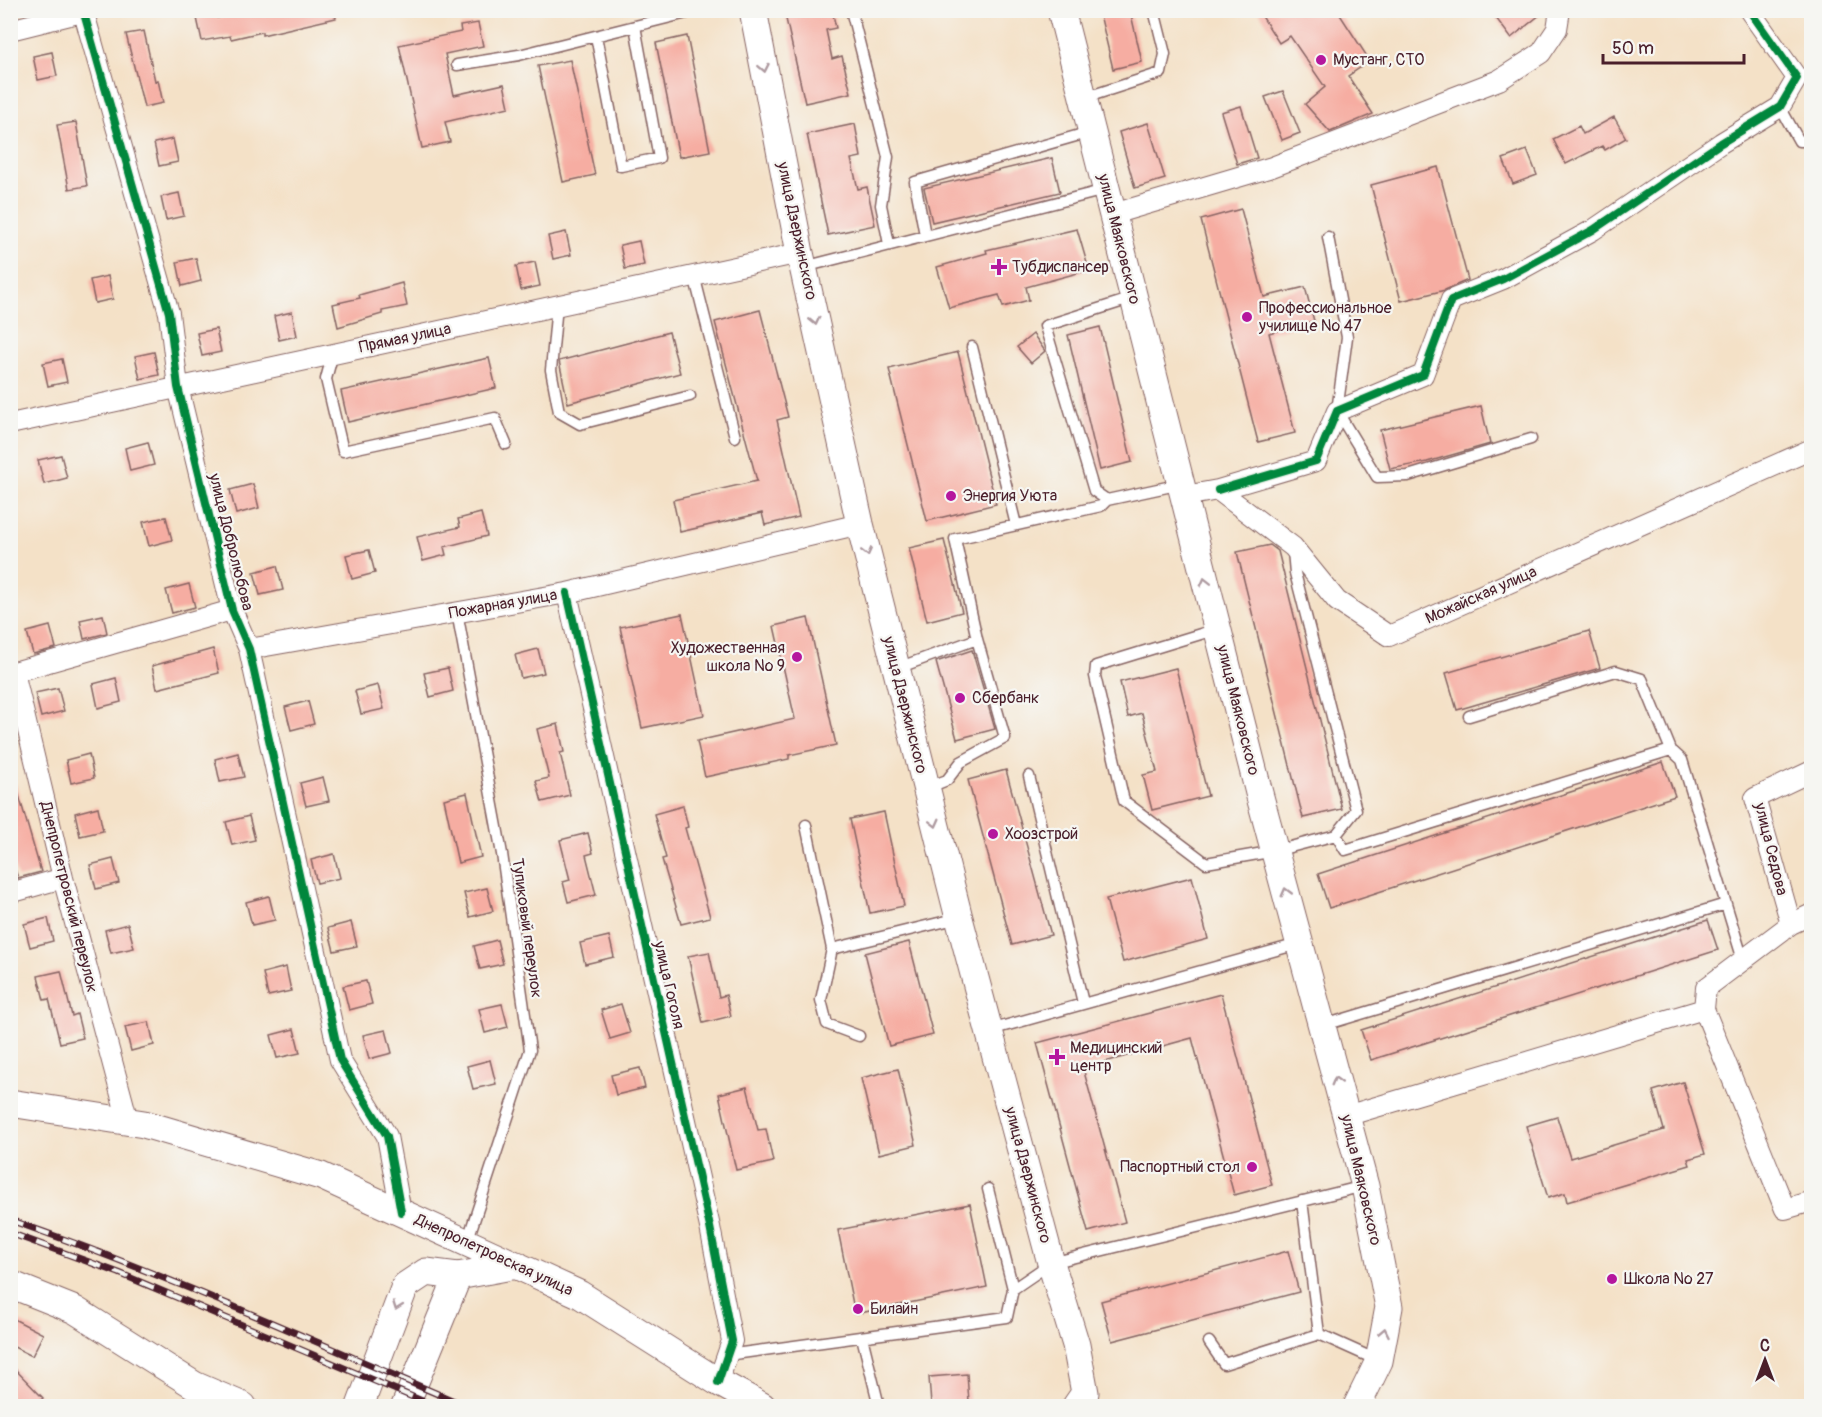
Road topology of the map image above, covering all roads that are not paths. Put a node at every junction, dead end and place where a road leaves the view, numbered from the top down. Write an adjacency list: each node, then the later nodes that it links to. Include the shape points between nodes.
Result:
1 (699, 10): 9 (lane)
2 (753, 10): 21 (main road, улица Дзержинского, one-way to 21)
3 (851, 10): 20 (lane, via 888,157 881,205)
4 (1061, 10): 13 (main road, улица Маяковского)
5 (1154, 10): 13 (lane, via 1165,54 1161,73)
6 (1560, 10): 17 (street, via 1557,29 1540,53 1498,80 1272,167)
7 (1749, 10): 14 (street, via 1797,78)
8 (86, 11): 10 (street); 27 (street, улица Добролюбова, via 169,313)
9 (635, 26): 11 (lane); 11 (lane, via 659,158 621,166)
10 (10, 30)
11 (596, 36): 12 (lane)
12 (457, 65)
13 (1083, 98): 15 (main road, улица Маяковского)
14 (1780, 108): 16 (lane, via 1799,141); 29 (street, via 1593,230 1503,279 1451,300 1423,375)
15 (1092, 132): 17 (main road, улица Маяковского); 18 (lane, via 915,182)
16 (1812, 141)
17 (1110, 202): 18 (lane); 23 (main road, улица Маяковского)
18 (925, 236): 20 (lane)
19 (1328, 237): 29 (lane, via 1347,337)
20 (889, 244): 21 (lane)
21 (802, 260): 22 (street, Прямая улица); 38 (main road, улица Дзержинского, one-way to 38)
22 (694, 275): 24 (street, Прямая улица); 31 (lane)
23 (1134, 298): 35 (main road, улица Маяковского); 37 (lane, via 1045,326 1094,491)
24 (557, 305): 26 (street, Прямая улица); 28 (lane, via 550,370 559,412 580,424)
25 (972, 347): 39 (lane)
26 (333, 353): 27 (street, Прямая улица); 33 (lane, via 326,379 343,451 495,418)
27 (178, 387): 30 (street, Прямая улица); 42 (street, улица Добролюбова)
28 (690, 396)
29 (1337, 411): 32 (lane, via 1377,477 1408,476); 36 (street, via 1316,461)
30 (10, 424)
31 (735, 437)
32 (1531, 440)
33 (506, 444)
34 (1812, 449): 40 (street, Можайская улица, via 1389,636 1337,601)
35 (1183, 490): 36 (street); 37 (lane); 44 (main road, улица Маяковского, one-way to 35)
36 (1218, 490): 40 (street, Можайская улица)
37 (1107, 500): 39 (lane, via 1101,506)
38 (860, 524): 41 (street, Пожарная улица); 47 (main road, улица Дзержинского, one-way to 47)
39 (1016, 525): 45 (lane, via 955,539)
40 (1293, 547): 55 (lane, via 1294,573 1356,810)
41 (567, 593): 43 (street, Пожарная улица); 88 (street, улица Гоголя, via 710,1227 732,1341)
42 (232, 610): 46 (street, улица Добролюбова); 48 (street)
43 (457, 612): 46 (street, Пожарная улица); 79 (lane, Тупиковый переулок, via 502,854 530,1050)
44 (1217, 629): 56 (main road, улица Маяковского); 56 (lane, via 1096,666 1095,676 1124,801 1206,863)
45 (977, 639): 47 (lane); 53 (lane, via 1005,738 961,762 947,780)
46 (249, 649): 78 (street, улица Добролюбова, via 340,1060 387,1136)
47 (895, 669): 53 (main road, улица Дзержинского)
48 (12, 672): 57 (street, Днепропетровский переулок)
49 (1469, 716): 50 (lane, via 1616,671 1642,679)
50 (1671, 750): 55 (lane, via 1345,850); 59 (lane, via 1682,759)
51 (1812, 771): 62 (street, улица Седова, via 1755,798)
52 (1029, 776): 66 (lane)
53 (926, 789): 61 (main road, улица Дзержинского, one-way to 61)
54 (806, 825): 64 (lane)
55 (1336, 835): 56 (lane)
56 (1275, 851): 63 (main road, улица Маяковского, one-way to 56)
57 (63, 878): 58 (street); 73 (street, Днепропетровский переулок)
58 (10, 893)
59 (1726, 904): 65 (lane); 68 (lane)
60 (1812, 914): 62 (street)
61 (959, 918): 64 (lane); 69 (main road, улица Дзержинского)
62 (1791, 924): 65 (street)
63 (1299, 944): 66 (lane); 68 (main road, улица Маяковского)
64 (832, 948): 70 (lane, via 821,999 827,1024)
65 (1743, 960): 67 (street, via 1706,988)
66 (1083, 1003): 69 (lane)
67 (1704, 1009): 72 (street); 77 (street, via 1785,1209)
68 (1322, 1026): 72 (main road, улица Маяковского, one-way to 68)
69 (990, 1030): 80 (main road, улица Дзержинского)
70 (859, 1036)
71 (10, 1103): 73 (main road, Днепропетровская улица)
72 (1346, 1116): 74 (main road, улица Маяковского)
73 (128, 1121): 78 (main road, Днепропетровская улица, via 321,1176)
74 (1365, 1186): 76 (lane); 89 (main road, улица Маяковского, one-way to 74, via 1389,1307)
75 (988, 1190): 84 (lane)
76 (1302, 1201): 80 (lane); 85 (lane)
77 (1812, 1201)
78 (401, 1212): 79 (main road, Днепропетровская улица)
79 (467, 1242): 81 (main road, Днепропетровская улица)
80 (1051, 1263): 84 (lane); 92 (main road, улица Дзержинского, via 1076,1345)
81 (517, 1265): 82 (main road); 90 (main road, Днепропетровская улица, via 579,1294)
82 (458, 1276): 95 (main road, one-way to 95, via 426,1272 405,1286); 96 (main road)
83 (10, 1284): 91 (main road, via 75,1310)
84 (1013, 1289): 86 (lane, via 1007,1317)
85 (1319, 1334): 87 (lane, via 1224,1364); 89 (lane)
86 (862, 1337): 88 (lane); 98 (lane)
87 (1209, 1342)
88 (727, 1355): 90 (street, улица Гоголя)
89 (1378, 1361): 99 (main road, улица Маяковского)
90 (718, 1382): 97 (main road, Днепропетровская улица)
91 (194, 1385): 93 (main road); 94 (main road)
92 (1084, 1402)
93 (210, 1407)
94 (243, 1407)
95 (360, 1407)
96 (405, 1407)
97 (762, 1407)
98 (879, 1407)
99 (1357, 1407)

